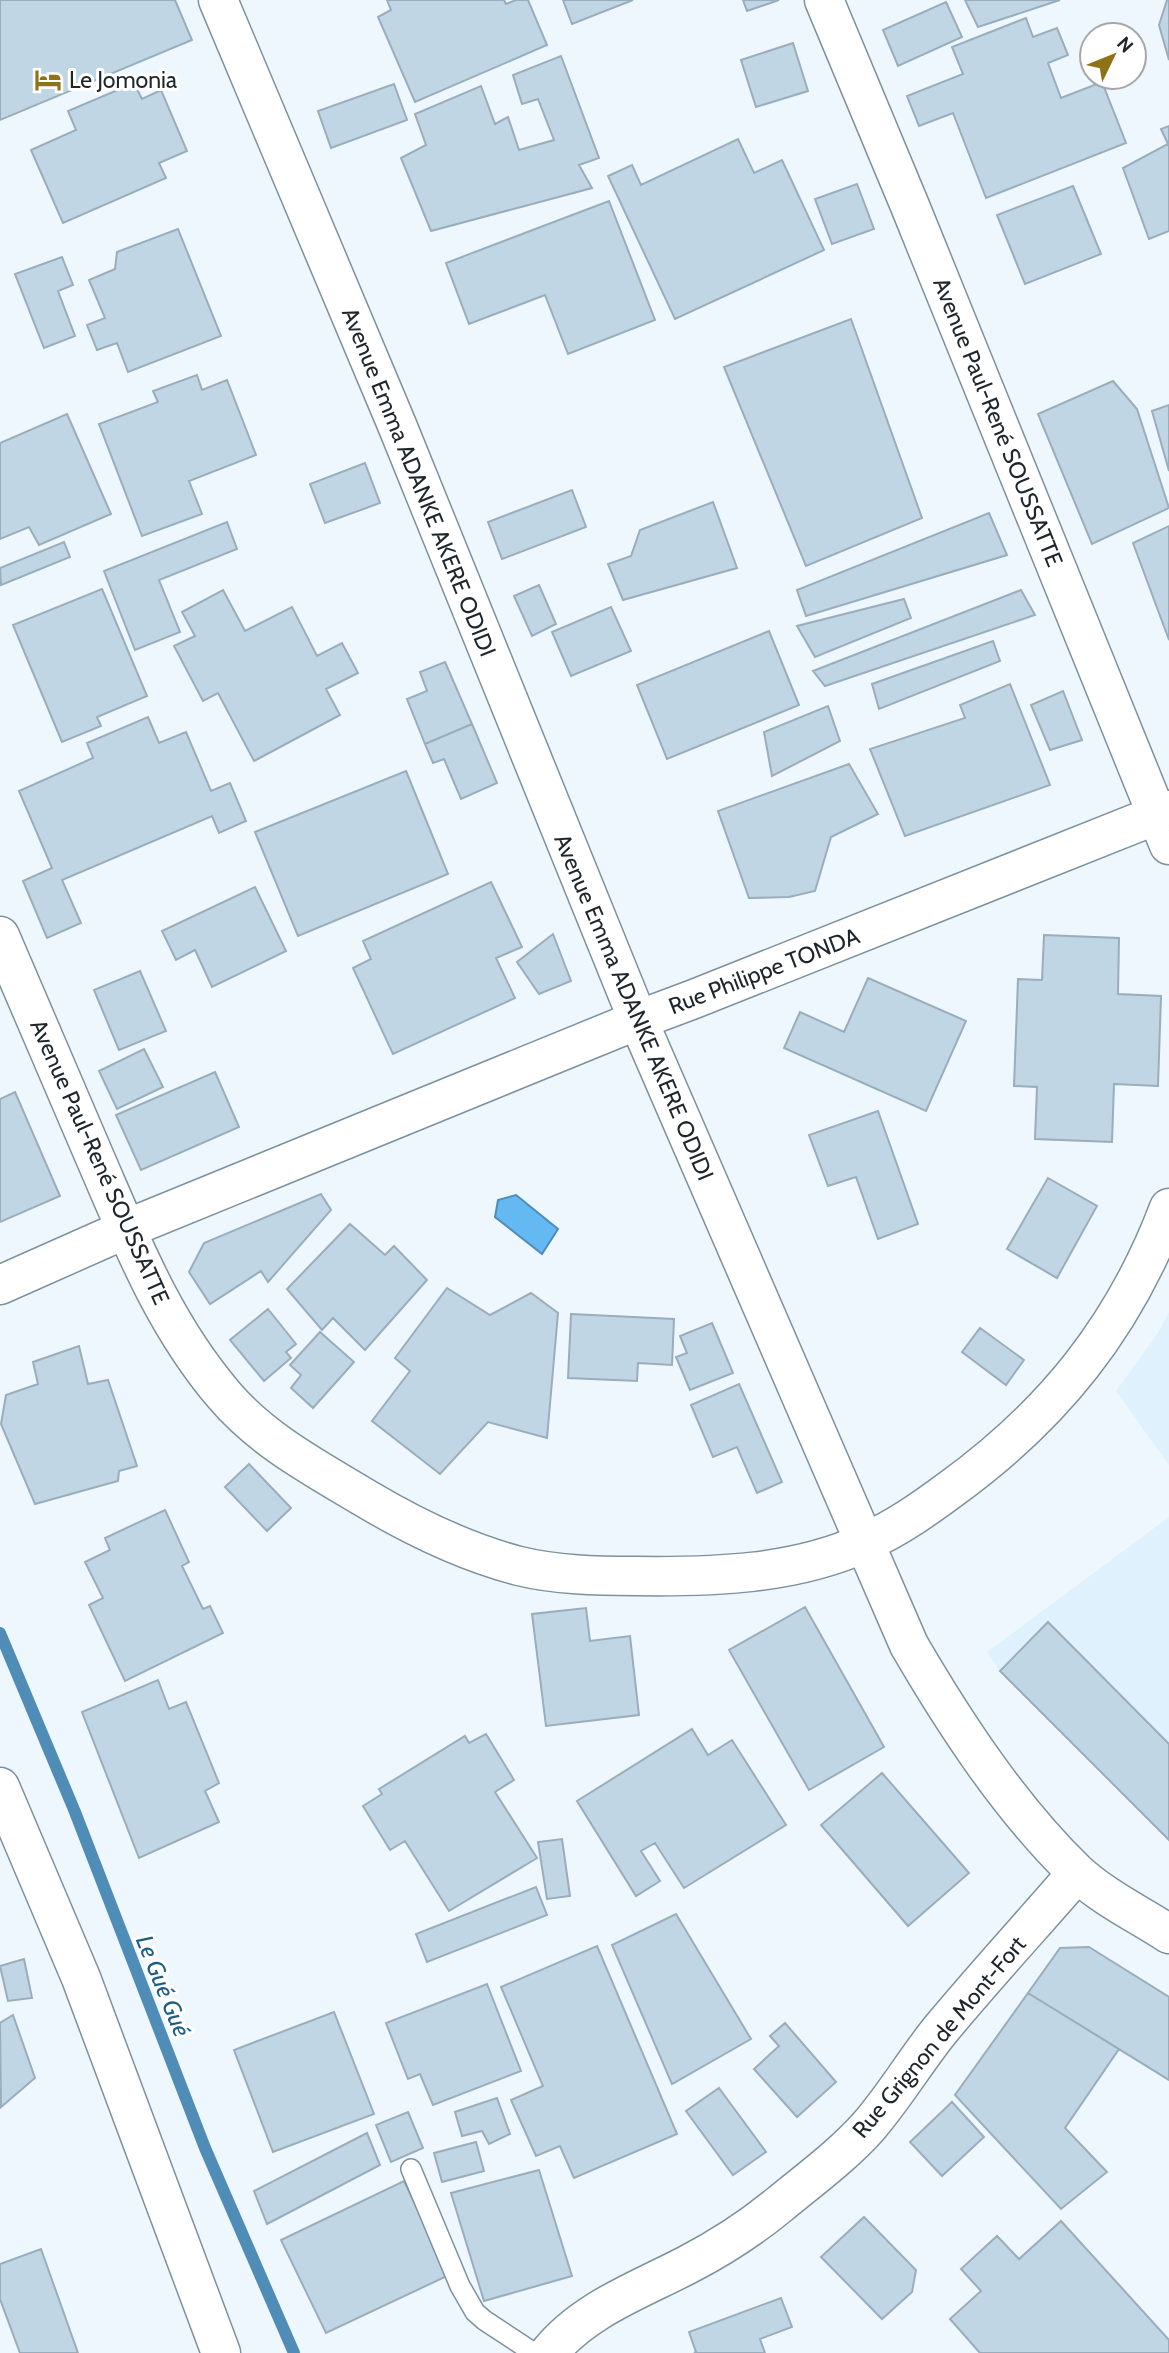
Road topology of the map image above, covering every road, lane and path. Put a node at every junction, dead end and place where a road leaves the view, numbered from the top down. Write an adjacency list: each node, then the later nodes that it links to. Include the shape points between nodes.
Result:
1 (218, 0): 5 (street, Avenue Emma ADANKE AKERE ODIDI, via 397,425)
2 (824, 0): 3 (street, Avenue Paul-René SOUSSATTE)
3 (1165, 823): 5 (street, Rue Philippe TONDA)
4 (0, 936): 7 (street, Avenue Paul-René SOUSSATTE)
5 (638, 1020): 7 (street, Rue Philippe TONDA); 9 (street, Avenue Emma ADANKE AKERE ODIDI)
6 (1169, 1208): 9 (street, Avenue Paul-René SOUSSATTE, via 1121,1307 1091,1356 1061,1392 978,1470 903,1523)
7 (126, 1229): 8 (street, Rue Philippe TONDA); 9 (street, Avenue Paul-René SOUSSATTE, via 141,1266 187,1346 225,1396 259,1430 395,1516 466,1548 520,1566 573,1574 683,1577 757,1571 811,1561)
8 (0, 1285)
9 (864, 1544): 11 (street, Avenue Emma ADANKE AKERE ODIDI, via 909,1645 942,1701 996,1777)
10 (0, 1787): 14 (street, via 81,1978)
11 (1077, 1873): 12 (street, Avenue Emma ADANKE AKERE ODIDI); 16 (street, Rue Grignon de Mont-Fort, via 940,2031 857,2137 744,2232 588,2318)
12 (1169, 1934)
13 (411, 2169): 15 (lane, via 475,2312)
14 (221, 2353)
15 (534, 2353)
16 (549, 2353)

